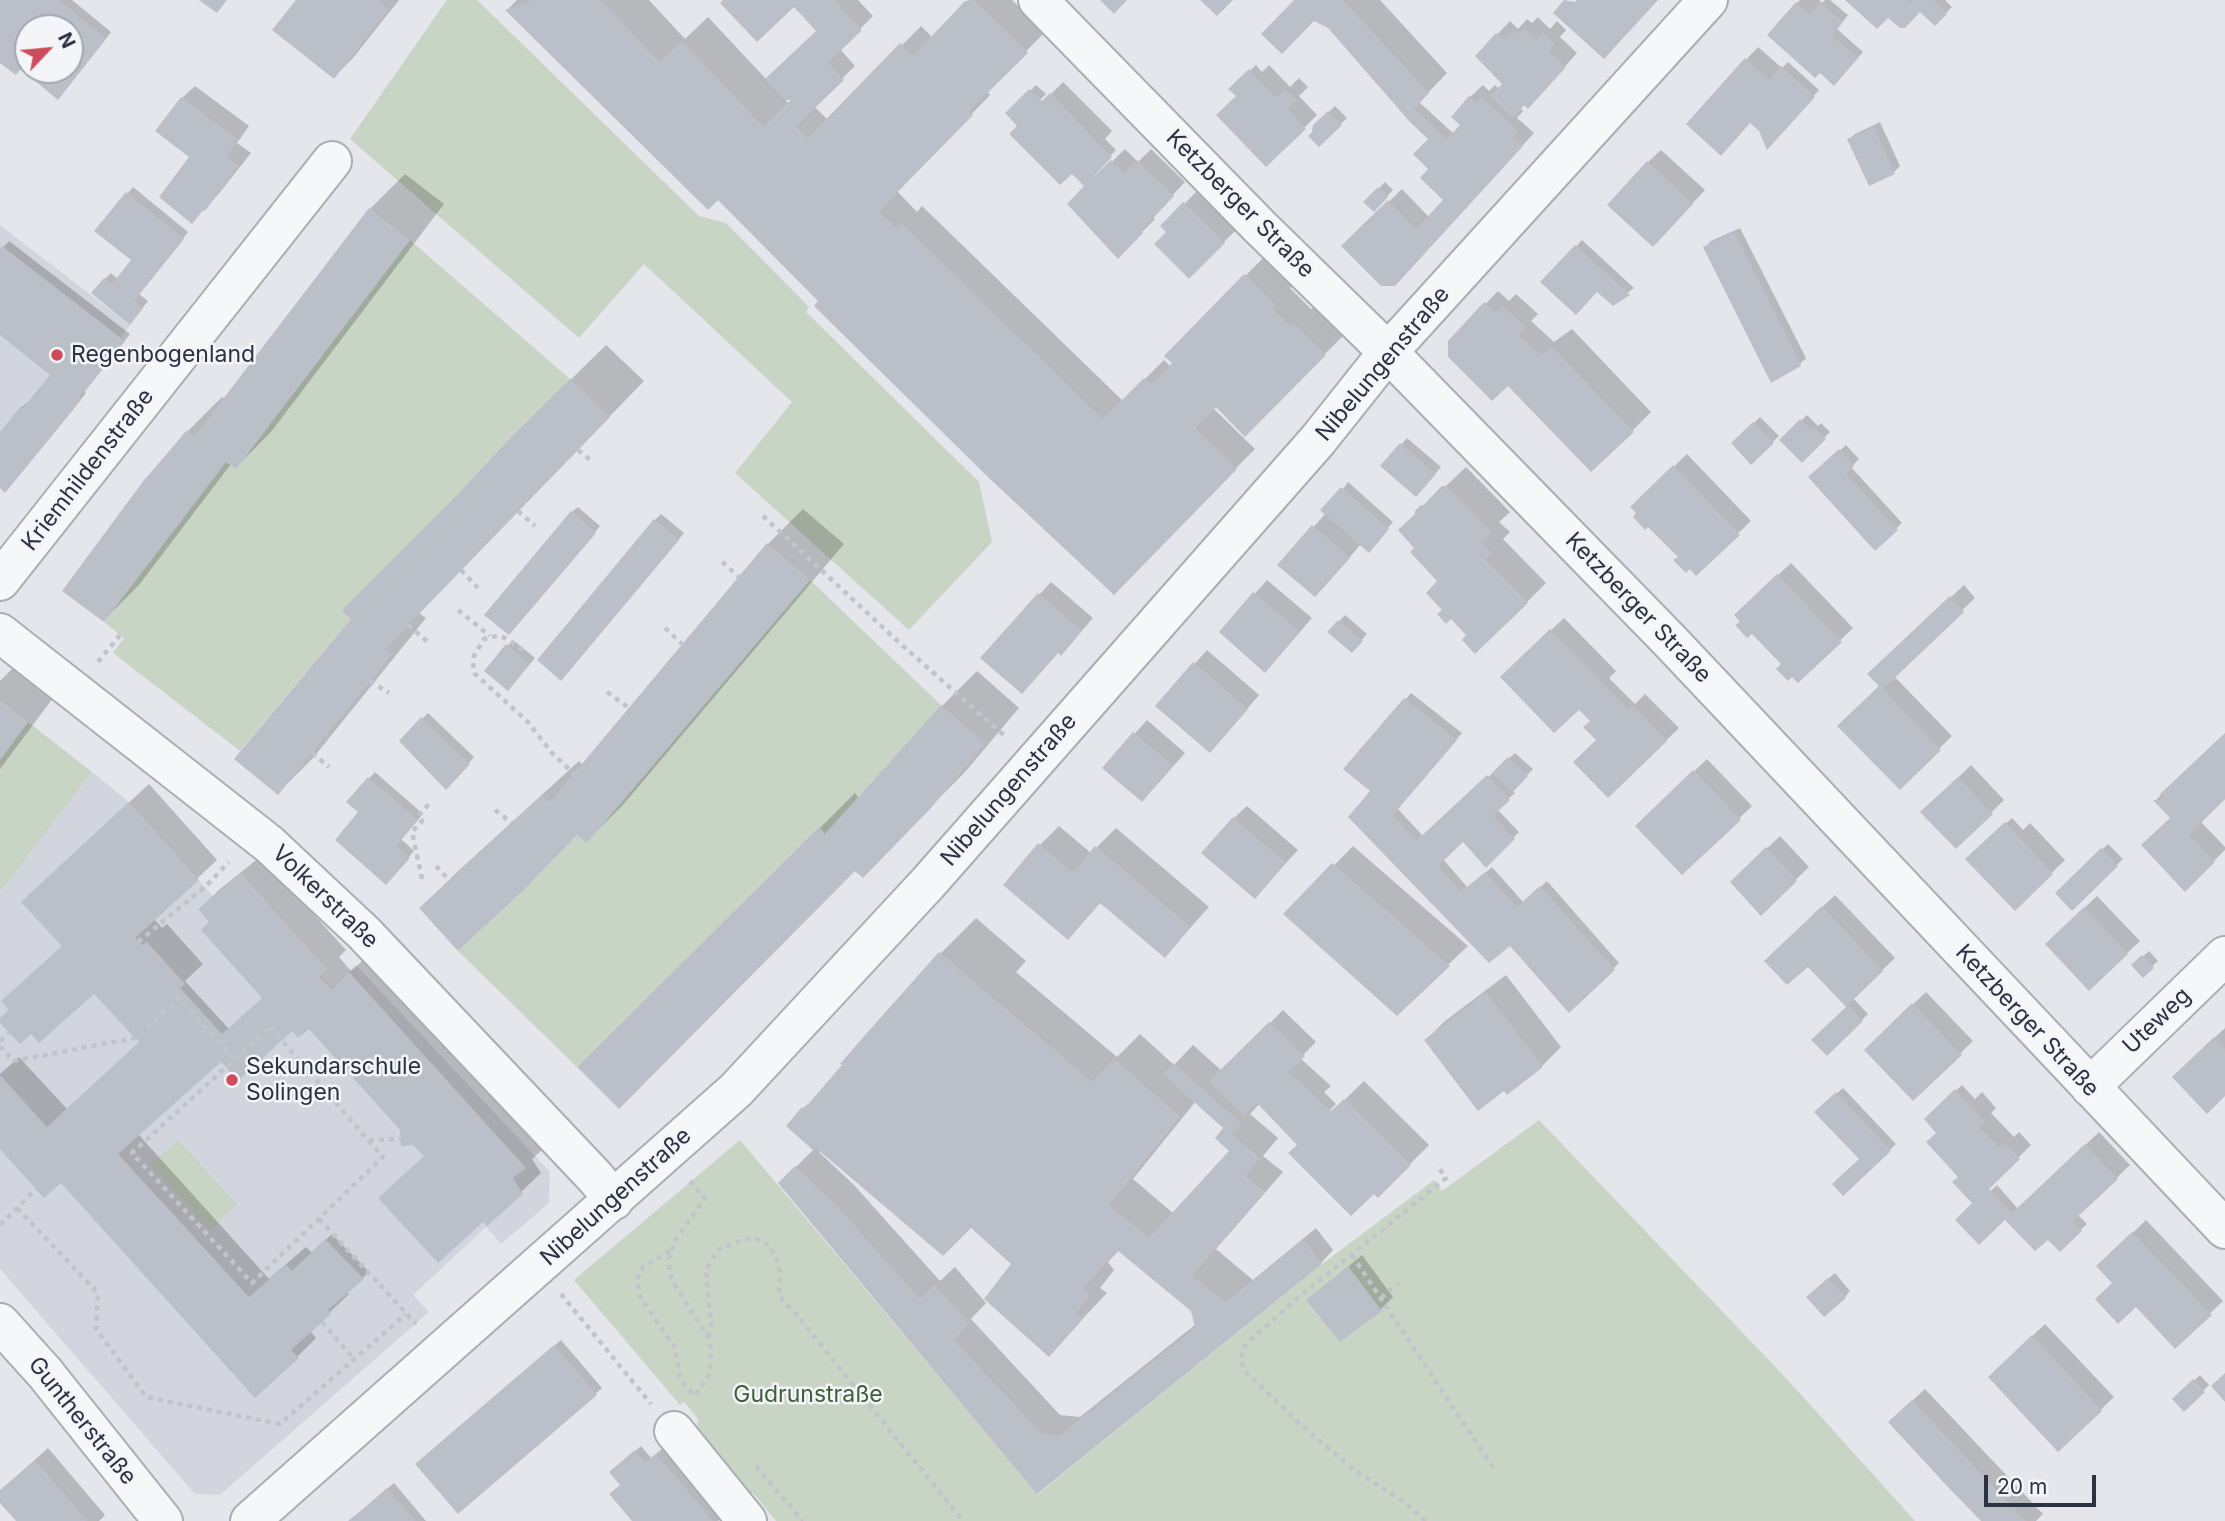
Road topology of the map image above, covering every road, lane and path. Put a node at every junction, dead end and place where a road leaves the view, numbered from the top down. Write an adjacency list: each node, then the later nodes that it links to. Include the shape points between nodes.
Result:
1 (1038, 0): 4 (street, Ketzberger Straße)
2 (1709, 0): 4 (street, Nibelungenstraße)
3 (332, 161): 13 (street, Kriemhildenstraße)
4 (1388, 352): 28 (street, Nibelungenstraße, via 1318,440); 43 (street, Ketzberger Straße, via 1670,641)
5 (578, 450): 6 (path)
6 (593, 462)
7 (518, 511): 9 (path)
8 (763, 516): 28 (path)
9 (535, 526)
10 (722, 562): 12 (path)
11 (461, 570): 14 (path)
12 (739, 577)
13 (0, 581)
14 (478, 588)
15 (458, 610): 19 (path)
16 (408, 625): 20 (path)
17 (665, 628): 21 (path)
18 (0, 632): 34 (street, Volkerstraße)
19 (490, 637): 22 (path, via 505,638); 30 (path, via 474,656 475,674)
20 (429, 643)
21 (682, 644)
22 (523, 650)
23 (370, 681): 25 (path)
24 (607, 692): 26 (path)
25 (389, 693)
26 (629, 708)
27 (312, 753): 29 (path)
28 (1033, 761): 49 (street, Nibelungenstraße, via 928,883 736,1090)
29 (329, 767)
30 (574, 774)
31 (429, 804): 36 (path, via 412,832)
32 (495, 810): 33 (path)
33 (512, 823)
34 (256, 833): 38 (path, via 205,887); 49 (street, Volkerstraße, via 364,933)
35 (436, 866): 37 (path)
36 (422, 878)
37 (450, 881)
38 (138, 942)
39 (2225, 956): 43 (street, Uteweg)
40 (9, 1033): 41 (path)
41 (0, 1044): 42 (path, via 13,1061 135,1038 179,998)
42 (235, 1060): 45 (path, via 270,1027); 51 (path, via 132,1153 252,1283)
43 (2090, 1087): 53 (street, Ketzberger Straße)
44 (401, 1139): 45 (path)
45 (368, 1140): 51 (path, via 383,1157)
46 (1437, 1164): 55 (path, via 1446,1178)
47 (690, 1181): 54 (path, via 705,1198)
48 (36, 1189): 50 (path)
49 (614, 1200): 56 (street, Nibelungenstraße)
50 (17, 1208): 52 (path); 64 (path, via 98,1293 96,1329 146,1397 280,1424)
51 (320, 1219): 59 (path)
52 (0, 1225)
53 (2225, 1229)
54 (670, 1251): 62 (path, via 674,1284); 65 (path, via 644,1266 637,1280 640,1297 675,1348 680,1379)
55 (1352, 1255): 58 (path); 75 (path, via 1246,1344 1241,1358 1244,1370 1354,1470)
56 (539, 1266): 63 (street, Nibelungenstraße); 67 (path)
57 (1399, 1283): 58 (path)
58 (1381, 1298): 69 (path)
59 (406, 1314): 63 (path); 64 (path)
60 (322, 1322): 64 (path)
61 (0, 1323): 70 (street, Guntherstraße)
62 (708, 1337): 65 (path, via 709,1375); 74 (path, via 706,1270 715,1256 734,1241 757,1239 769,1245 777,1260 783,1301)
63 (443, 1350): 71 (street, Nibelungenstraße)
64 (354, 1359)
65 (695, 1396): 66 (path)
66 (701, 1404)
67 (674, 1431): 72 (street)
68 (754, 1464): 73 (path)
69 (1494, 1469)
70 (163, 1521)
71 (250, 1521)
72 (747, 1521)
73 (803, 1521)
74 (963, 1521)
75 (1426, 1521)

